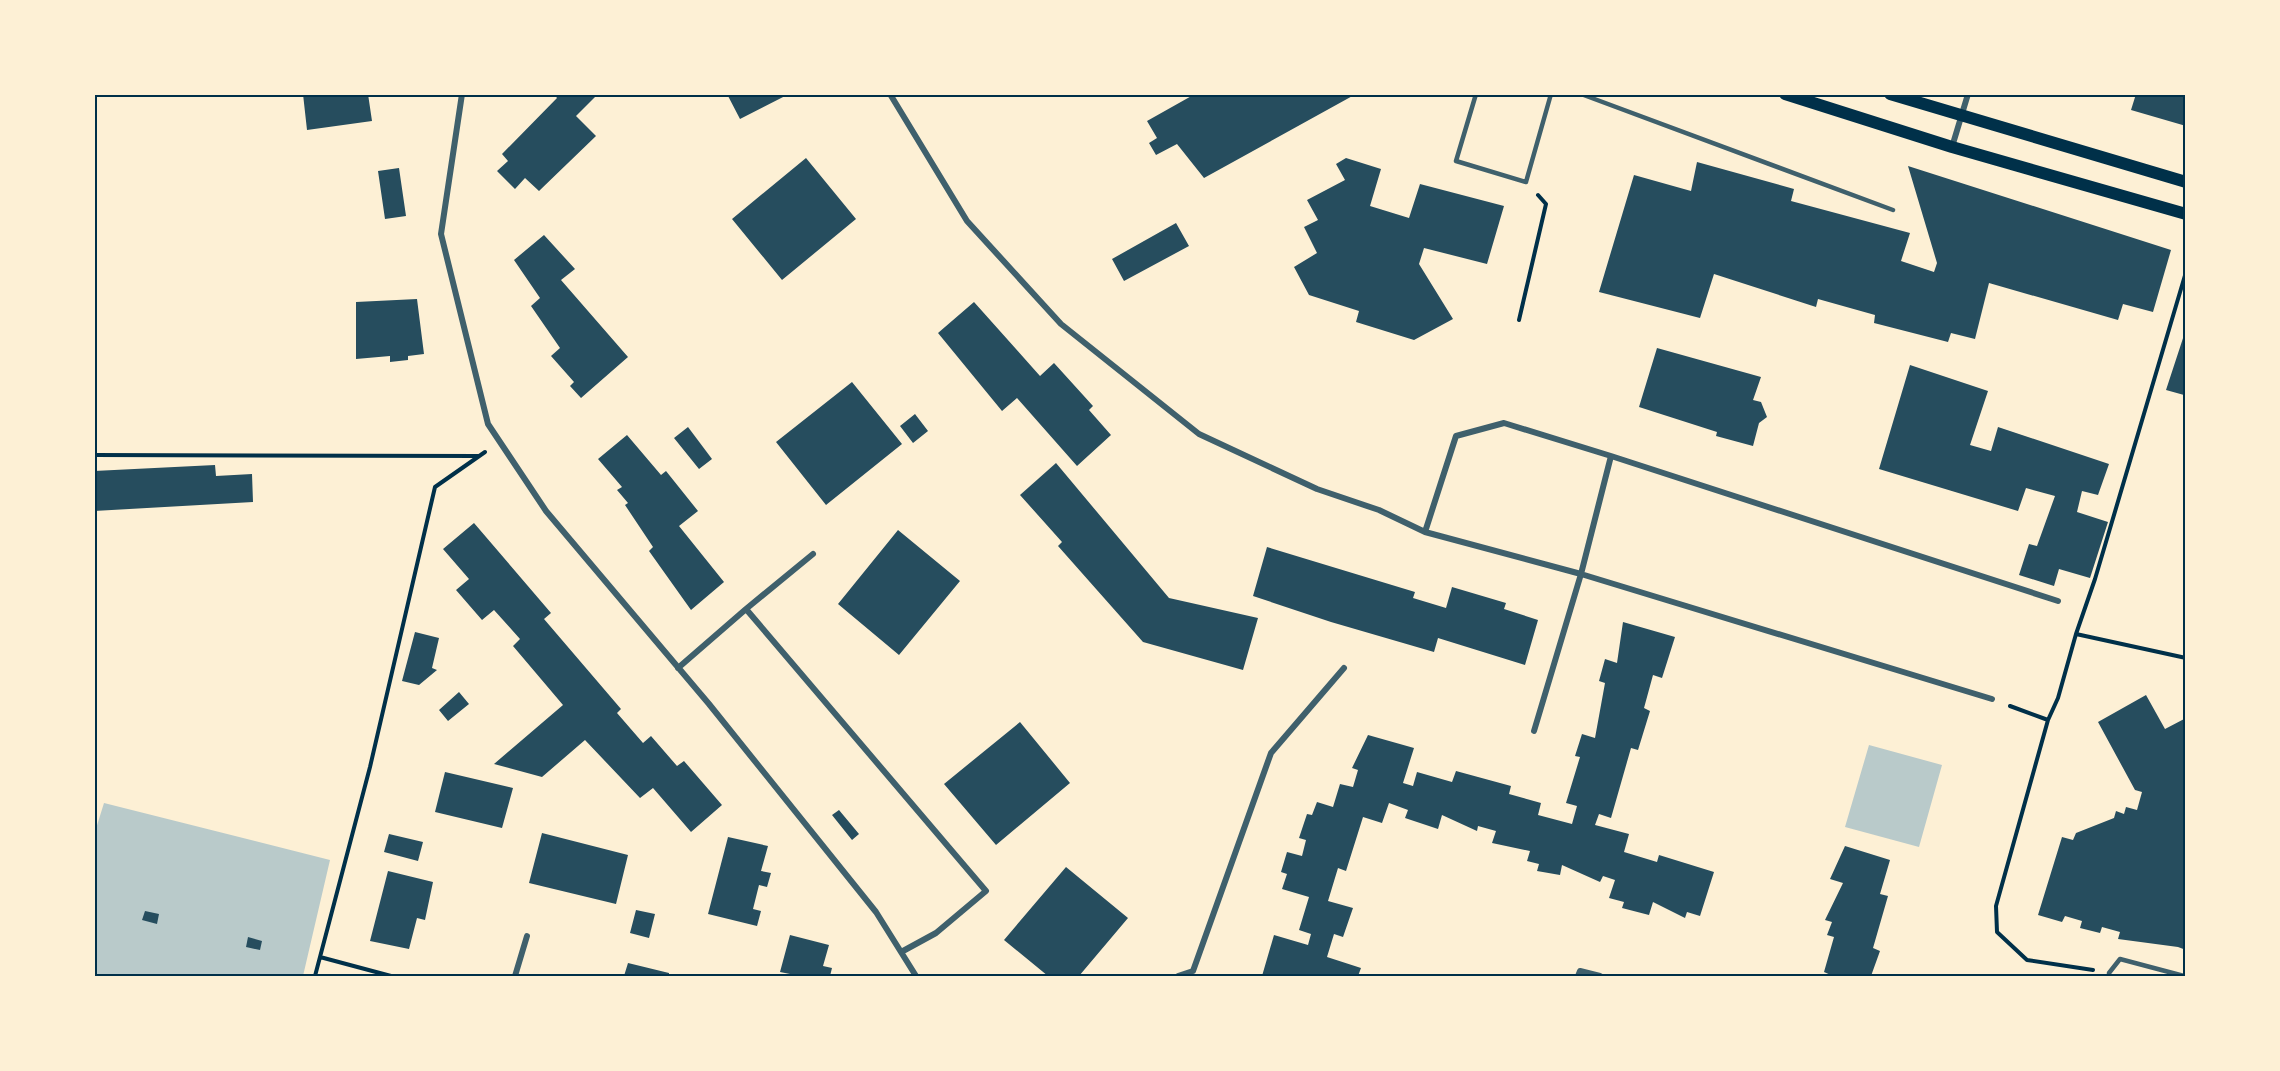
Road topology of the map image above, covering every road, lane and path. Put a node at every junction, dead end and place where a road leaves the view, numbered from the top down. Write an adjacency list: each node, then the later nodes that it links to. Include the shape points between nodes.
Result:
1 (462, 94): 17 (street, via 441,234 488,424)
2 (890, 94): 21 (street, via 968,221 1060,324 1199,434 1317,489 1379,510)
3 (1476, 94): 11 (lane, via 1456,161)
4 (1551, 94): 11 (lane)
5 (1581, 94): 13 (lane)
6 (1785, 94): 10 (main road)
7 (1890, 94): 9 (main road)
8 (1968, 94): 9 (street)
9 (1961, 116): 10 (street); 12 (main road)
10 (1952, 147): 14 (main road)
11 (1526, 182): 16 (path, via 1546,204)
12 (2186, 182)
13 (1893, 210)
14 (2186, 214)
15 (2186, 272): 26 (path)
16 (1519, 320)
17 (500, 441): 19 (path); 28 (street, via 546,511)
18 (94, 455): 19 (path)
19 (479, 456): 35 (path, via 435,487 370,767)
20 (1611, 456): 21 (street, via 1504,423 1456,436); 23 (street); 24 (street)
21 (1425, 532): 23 (street)
22 (813, 554): 25 (street)
23 (1581, 574): 30 (street); 32 (street)
24 (2058, 601)
25 (746, 609): 28 (street); 34 (street, via 986,891 936,933)
26 (2076, 634): 27 (path); 31 (path)
27 (2186, 658)
28 (678, 668): 34 (street, via 876,912)
29 (1344, 668): 41 (street, via 1270,753 1193,971)
30 (1992, 699): 31 (path)
31 (2048, 720): 36 (path, via 1996,906 1997,932 2027,960)
32 (1534, 731)
33 (527, 936): 39 (street)
34 (903, 951): 40 (street)
35 (320, 957): 37 (path); 38 (path)
36 (2109, 975): 44 (lane, via 2120,959)
37 (315, 976)
38 (391, 976)
39 (515, 976)
40 (916, 976)
41 (1178, 976)
42 (1578, 976): 43 (street, via 1580,971)
43 (1600, 976)
44 (2184, 976)

